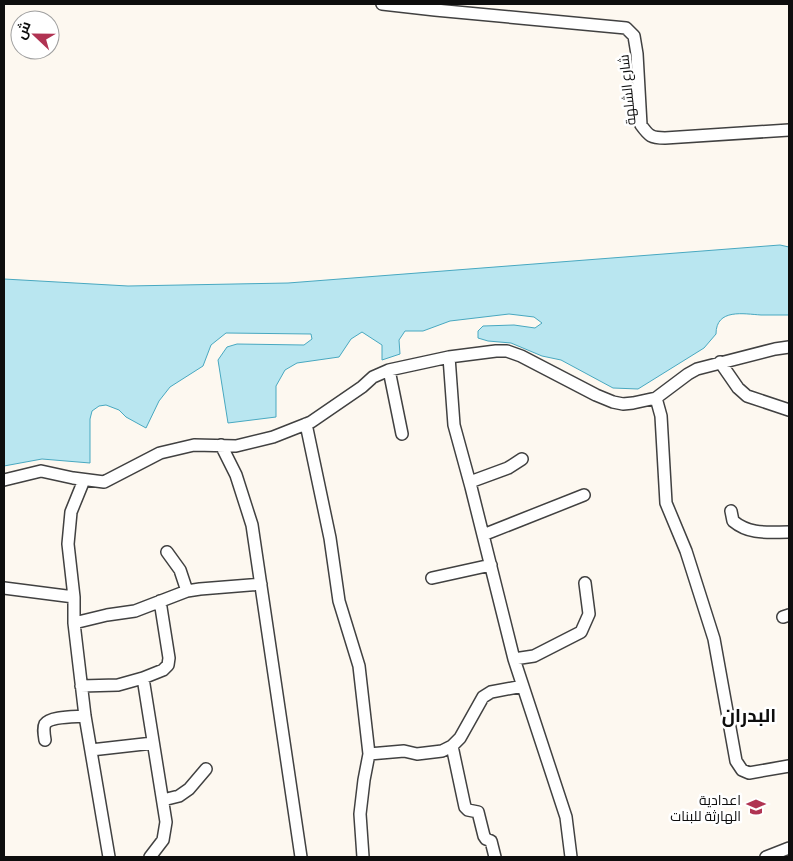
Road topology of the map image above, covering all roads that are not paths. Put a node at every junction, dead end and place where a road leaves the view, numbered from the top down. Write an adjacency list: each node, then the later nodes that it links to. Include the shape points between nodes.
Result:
1 (382, 4): 2 (street, شارع الشلهة, via 626,28 634,36 642,125 648,134 665,138)
2 (789, 130)
3 (789, 347): 5 (street)
4 (449, 358): 6 (street); 7 (street, via 507,351 613,402 623,404); 15 (street, via 454,424)
5 (720, 362): 7 (street, via 688,374); 8 (street, via 747,396)
6 (389, 370): 9 (street, via 373,377); 10 (street)
7 (656, 398): 40 (street, via 661,416 666,503 686,551 714,639 736,761 742,770 749,773)
8 (789, 410)
9 (306, 424): 11 (street, via 273,437 236,446); 39 (street, via 330,538 339,601 358,666)
10 (402, 434)
11 (221, 445): 14 (street, via 194,445 160,452 104,482); 24 (street, via 236,475 252,525)
12 (522, 459): 15 (street, via 508,468)
13 (4, 480): 14 (street, via 41,471)
14 (84, 480): 27 (street, via 71,512 68,544)
15 (470, 482): 19 (street)
16 (584, 495): 19 (street)
17 (731, 511): 18 (street, via 733,521 740,527 755,532)
18 (789, 532)
19 (483, 535): 21 (street)
20 (167, 552): 26 (street, via 180,570)
21 (491, 565): 22 (street); 30 (street)
22 (432, 578)
23 (585, 583): 30 (street, via 589,614 581,632 534,656)
24 (261, 584): 26 (street); 46 (street)
25 (4, 588): 27 (street)
26 (186, 592): 28 (street)
27 (74, 597): 29 (street)
28 (160, 601): 29 (street, via 135,611); 31 (street, via 168,665)
29 (74, 623): 32 (street)
30 (514, 658): 33 (street)
31 (143, 678): 32 (street, via 118,686); 36 (street)
32 (81, 686): 34 (street)
33 (523, 686): 37 (street, via 491,692 483,697); 49 (street, via 566,817)
34 (85, 716): 35 (street, via 48,720); 38 (street)
35 (44, 740)
36 (153, 743): 38 (street); 42 (street)
37 (452, 746): 39 (street, via 442,751 417,754 404,751); 48 (street, via 465,807 478,812 484,836 491,841)
38 (91, 750): 44 (street)
39 (369, 754): 47 (street, via 360,814)
40 (789, 766)
41 (206, 770): 42 (street, via 179,796)
42 (163, 800): 45 (street, via 166,822 163,840)
43 (789, 848): 50 (street)
44 (109, 857)
45 (150, 857)
46 (301, 857)
47 (363, 857)
48 (495, 857)
49 (571, 857)
50 (766, 857)

